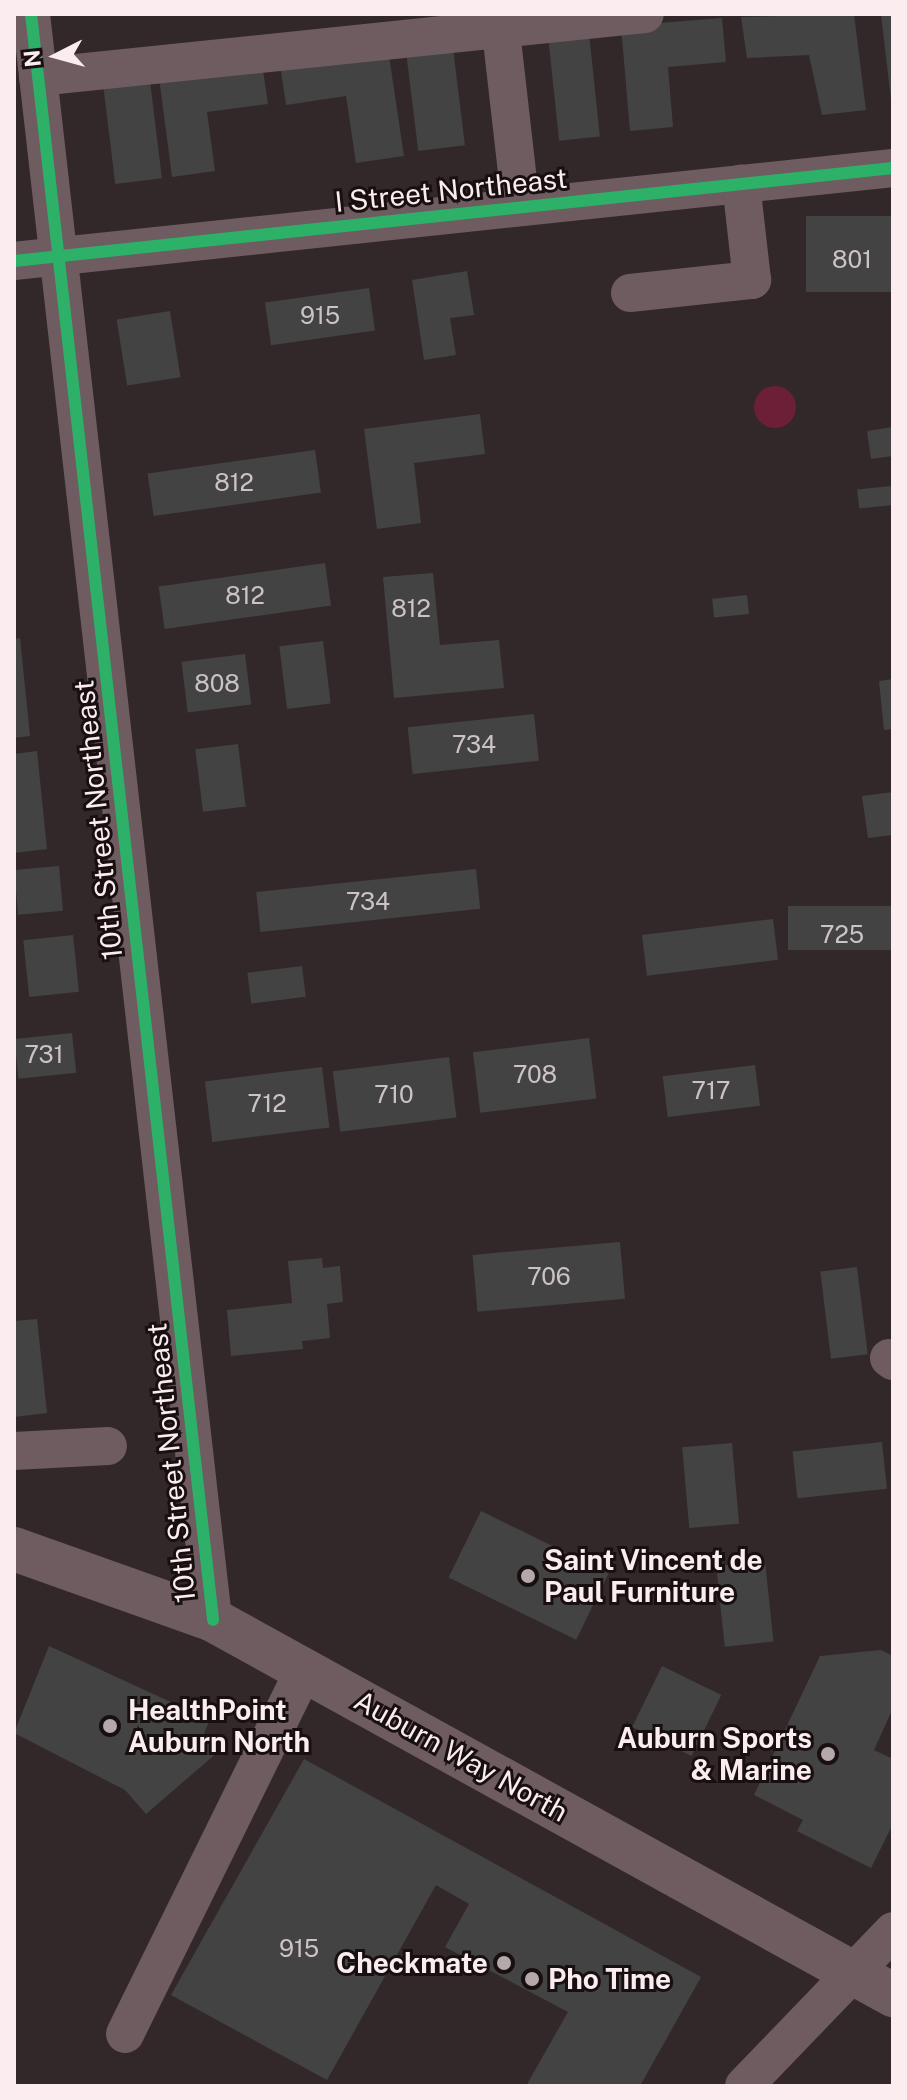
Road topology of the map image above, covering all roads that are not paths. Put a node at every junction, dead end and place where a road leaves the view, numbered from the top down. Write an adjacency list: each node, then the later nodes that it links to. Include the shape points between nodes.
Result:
1 (31, 14): 4 (street, 10th Street Northeast)
2 (645, 14): 3 (street)
3 (500, 22): 4 (street); 7 (street)
4 (38, 77): 8 (street, 10th Street Northeast)
5 (893, 168): 6 (street, I Street Northeast)
6 (741, 184): 7 (street, I Street Northeast); 10 (street, via 752,280)
7 (521, 207): 8 (street, I Street Northeast)
8 (58, 256): 9 (street, I Street Northeast); 14 (street, 10th Street Northeast)
9 (14, 261)
10 (630, 293)
11 (108, 1446): 12 (street)
12 (14, 1451)
13 (14, 1549): 14 (main road, Auburn Way North)
14 (213, 1620): 15 (main road, Auburn Way North)
15 (304, 1670): 17 (main road, Auburn Way North); 19 (street)
16 (893, 1931): 17 (street)
17 (851, 1970): 18 (main road, Auburn Way North); 20 (street)
18 (893, 1995)
19 (125, 2034)
20 (744, 2086)

